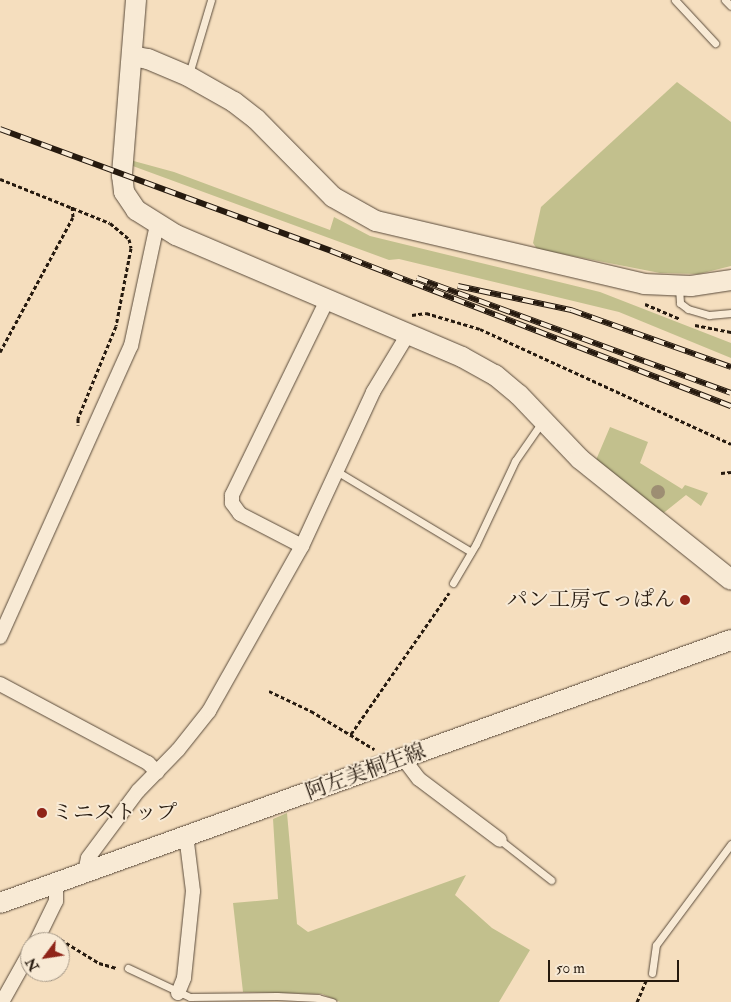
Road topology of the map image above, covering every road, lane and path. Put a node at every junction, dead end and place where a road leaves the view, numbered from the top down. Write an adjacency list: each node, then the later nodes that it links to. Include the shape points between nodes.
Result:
1 (136, 0): 9 (street)
2 (211, 0): 10 (lane)
3 (674, 0): 7 (lane)
4 (686, 0): 7 (lane)
5 (725, 0): 6 (lane)
6 (731, 6)
7 (682, 8): 8 (lane)
8 (715, 43)
9 (132, 56): 10 (street, via 148,59); 13 (street, via 123,185 131,205)
10 (188, 76): 15 (street, via 256,119 333,197 376,221 606,276 644,284)
11 (0, 178): 12 (path)
12 (72, 205): 19 (path, via 73,217); 20 (path, via 124,232 131,248 116,326)
13 (157, 226): 16 (street); 30 (street, via 131,346)
14 (731, 280): 15 (street)
15 (679, 286): 17 (lane, via 680,303 688,309 709,315)
16 (327, 300): 18 (street); 26 (street, via 232,495 232,503 240,514)
17 (731, 313)
18 (408, 334): 21 (street, via 495,374); 22 (path, via 408,319 418,312 480,329); 23 (street, via 373,392)
19 (0, 352)
20 (88, 391)
21 (543, 420): 27 (lane, via 515,461); 28 (street, via 580,459)
22 (731, 444)
23 (338, 472): 26 (street); 27 (lane)
24 (731, 472): 25 (path)
25 (721, 473)
26 (302, 546): 36 (street, via 210,712)
27 (471, 552): 29 (lane)
28 (731, 580)
29 (453, 583): 34 (path, via 426,629)
30 (0, 637)
31 (731, 640): 35 (street, 阿左美桐生線)
32 (0, 684): 36 (street, via 148,763)
33 (269, 691): 34 (path)
34 (351, 734): 35 (path)
35 (394, 762): 37 (street, 阿左美桐生線); 38 (street)
36 (157, 772): 40 (street, via 94,848 86,861)
37 (186, 835): 40 (street, 阿左美桐生線); 49 (street, via 192,891 184,978)
38 (500, 840): 41 (lane)
39 (731, 844): 48 (lane, via 656,945)
40 (85, 872): 42 (street, 阿左美桐生線)
41 (552, 880)
42 (56, 883): 43 (street, 阿左美桐生線); 44 (street, via 56,901)
43 (0, 903)
44 (43, 928): 45 (street); 46 (path, via 99,963)
45 (41, 932)
46 (128, 968): 49 (lane)
47 (20, 970): 50 (street)
48 (652, 973): 52 (path)
49 (178, 992): 51 (lane, via 201,998 277,996)
50 (2, 1002)
51 (332, 1002)
52 (638, 1002)

